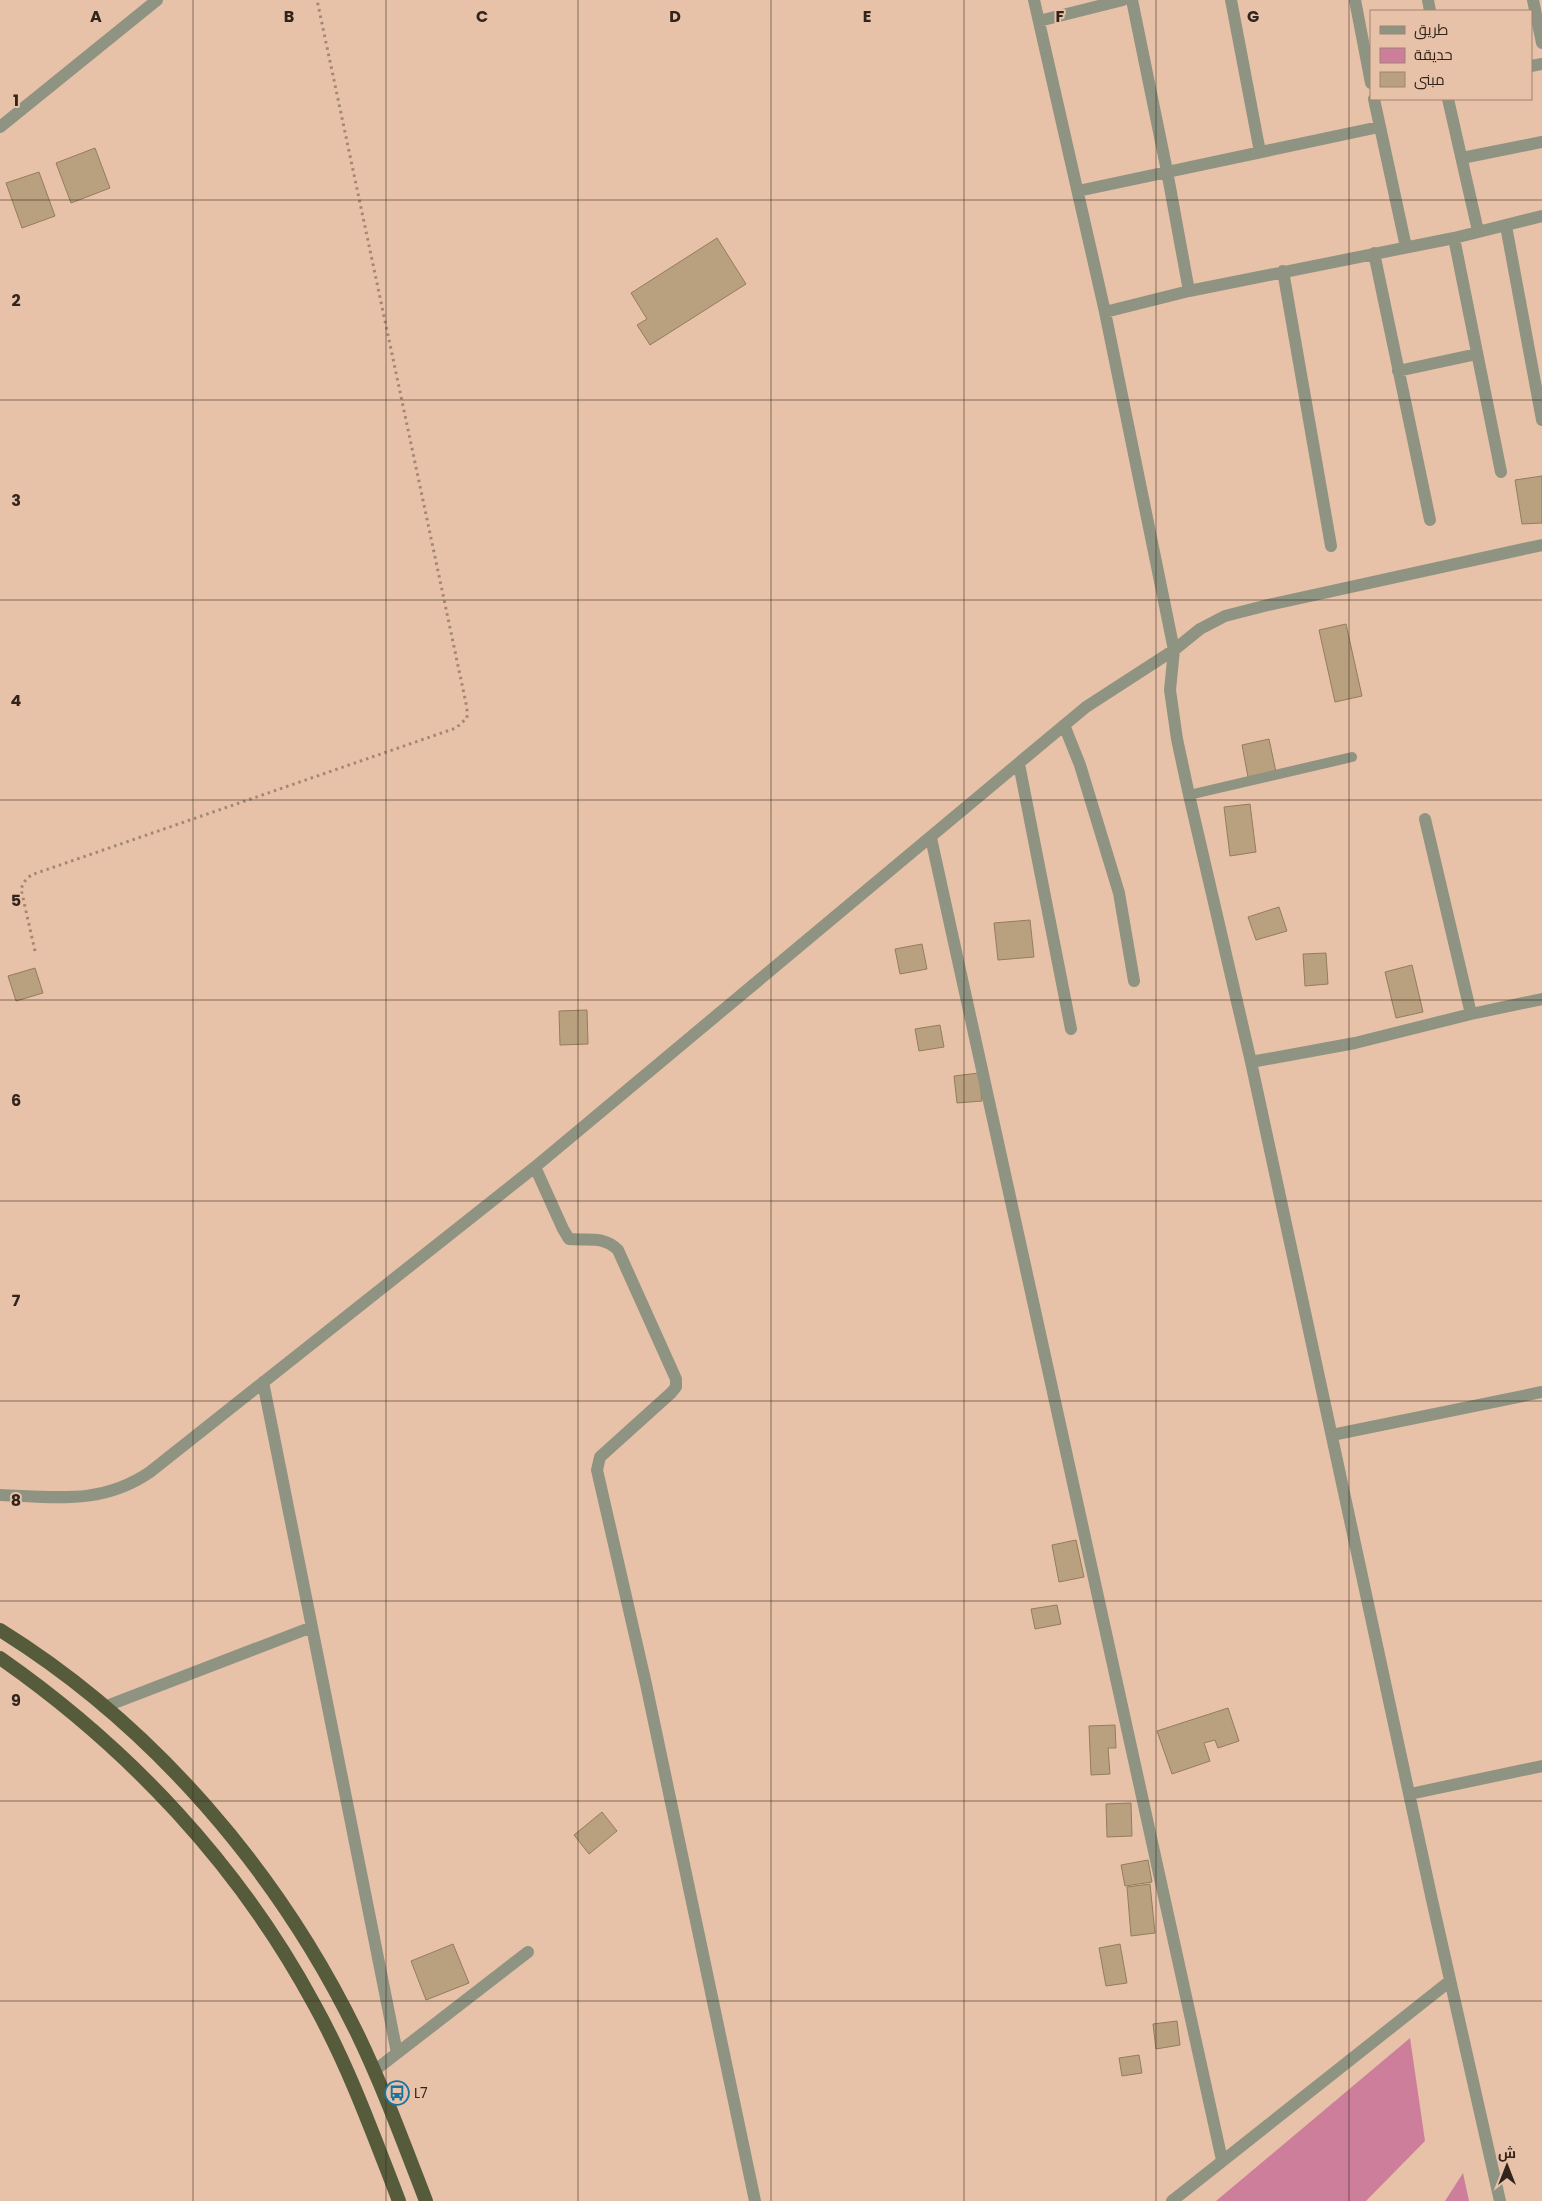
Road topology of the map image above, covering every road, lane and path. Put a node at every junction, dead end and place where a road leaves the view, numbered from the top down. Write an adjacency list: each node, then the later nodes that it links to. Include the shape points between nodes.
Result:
1 (157, 0): 14 (street)
2 (316, 0): 44 (path, via 465,698 466,718 456,728 31,875 21,889)
3 (1034, 0): 9 (street)
4 (1123, 0): 9 (street)
5 (1132, 0): 19 (street)
6 (1231, 0): 17 (street)
7 (1355, 0): 11 (street)
8 (1533, 0): 10 (street)
9 (1039, 22): 20 (street)
10 (1542, 43)
11 (1370, 78)
12 (1374, 100): 15 (street)
13 (1448, 100): 18 (street)
14 (0, 127)
15 (1379, 127): 17 (street); 25 (street)
16 (1542, 142): 18 (street)
17 (1260, 152): 19 (street)
18 (1462, 158): 23 (street)
19 (1168, 171): 20 (street); 28 (street)
20 (1078, 192): 29 (street)
21 (1542, 216): 22 (street)
22 (1506, 226): 23 (street); 32 (street)
23 (1478, 231): 24 (street)
24 (1454, 238): 25 (street); 30 (street)
25 (1406, 247): 26 (street)
26 (1374, 253): 27 (street); 31 (street)
27 (1283, 270): 28 (street); 36 (street)
28 (1189, 291): 29 (street)
29 (1105, 312): 37 (street)
30 (1477, 354): 31 (street); 33 (street)
31 (1398, 371): 34 (street)
32 (1542, 420)
33 (1501, 472)
34 (1430, 520)
35 (1542, 545): 37 (street, via 1226,616 1200,629)
36 (1331, 546)
37 (1174, 650): 38 (street); 41 (street, via 1170,690)
38 (1064, 725): 40 (street); 45 (street, via 1080,765 1119,893)
39 (1352, 757): 41 (lane)
40 (1019, 764): 43 (street); 48 (street)
41 (1189, 795): 49 (street)
42 (1425, 819): 47 (street)
43 (931, 838): 50 (street); 65 (street)
44 (35, 951)
45 (1134, 981)
46 (1542, 999): 47 (street)
47 (1471, 1014): 49 (street, via 1355,1043)
48 (1071, 1029)
49 (1251, 1062): 53 (street)
50 (535, 1167): 51 (street); 68 (street, via 569,1239 598,1239 611,1242 618,1250 676,1379 676,1387 671,1393 600,1457 597,1470 646,1684)
51 (263, 1382): 54 (street, via 150,1472 124,1487 78,1498); 55 (street)
52 (1542, 1392): 53 (street)
53 (1332, 1435): 60 (street)
54 (0, 1495)
55 (312, 1627): 58 (street); 63 (street)
56 (0, 1630): 58 (highway)
57 (0, 1658): 66 (highway, via 85,1722 144,1777 199,1837 249,1900 294,1968 332,2039)
58 (104, 1707): 64 (highway, via 194,1793 272,1890 322,1967)
59 (1542, 1766): 60 (street)
60 (1410, 1794): 62 (street)
61 (528, 1952): 63 (street)
62 (1450, 1981): 65 (street); 70 (street)
63 (397, 2053): 64 (street)
64 (374, 2071): 67 (highway)
65 (1222, 2160): 69 (street)
66 (399, 2201)
67 (426, 2201)
68 (755, 2201)
69 (1172, 2201)
70 (1500, 2201)

